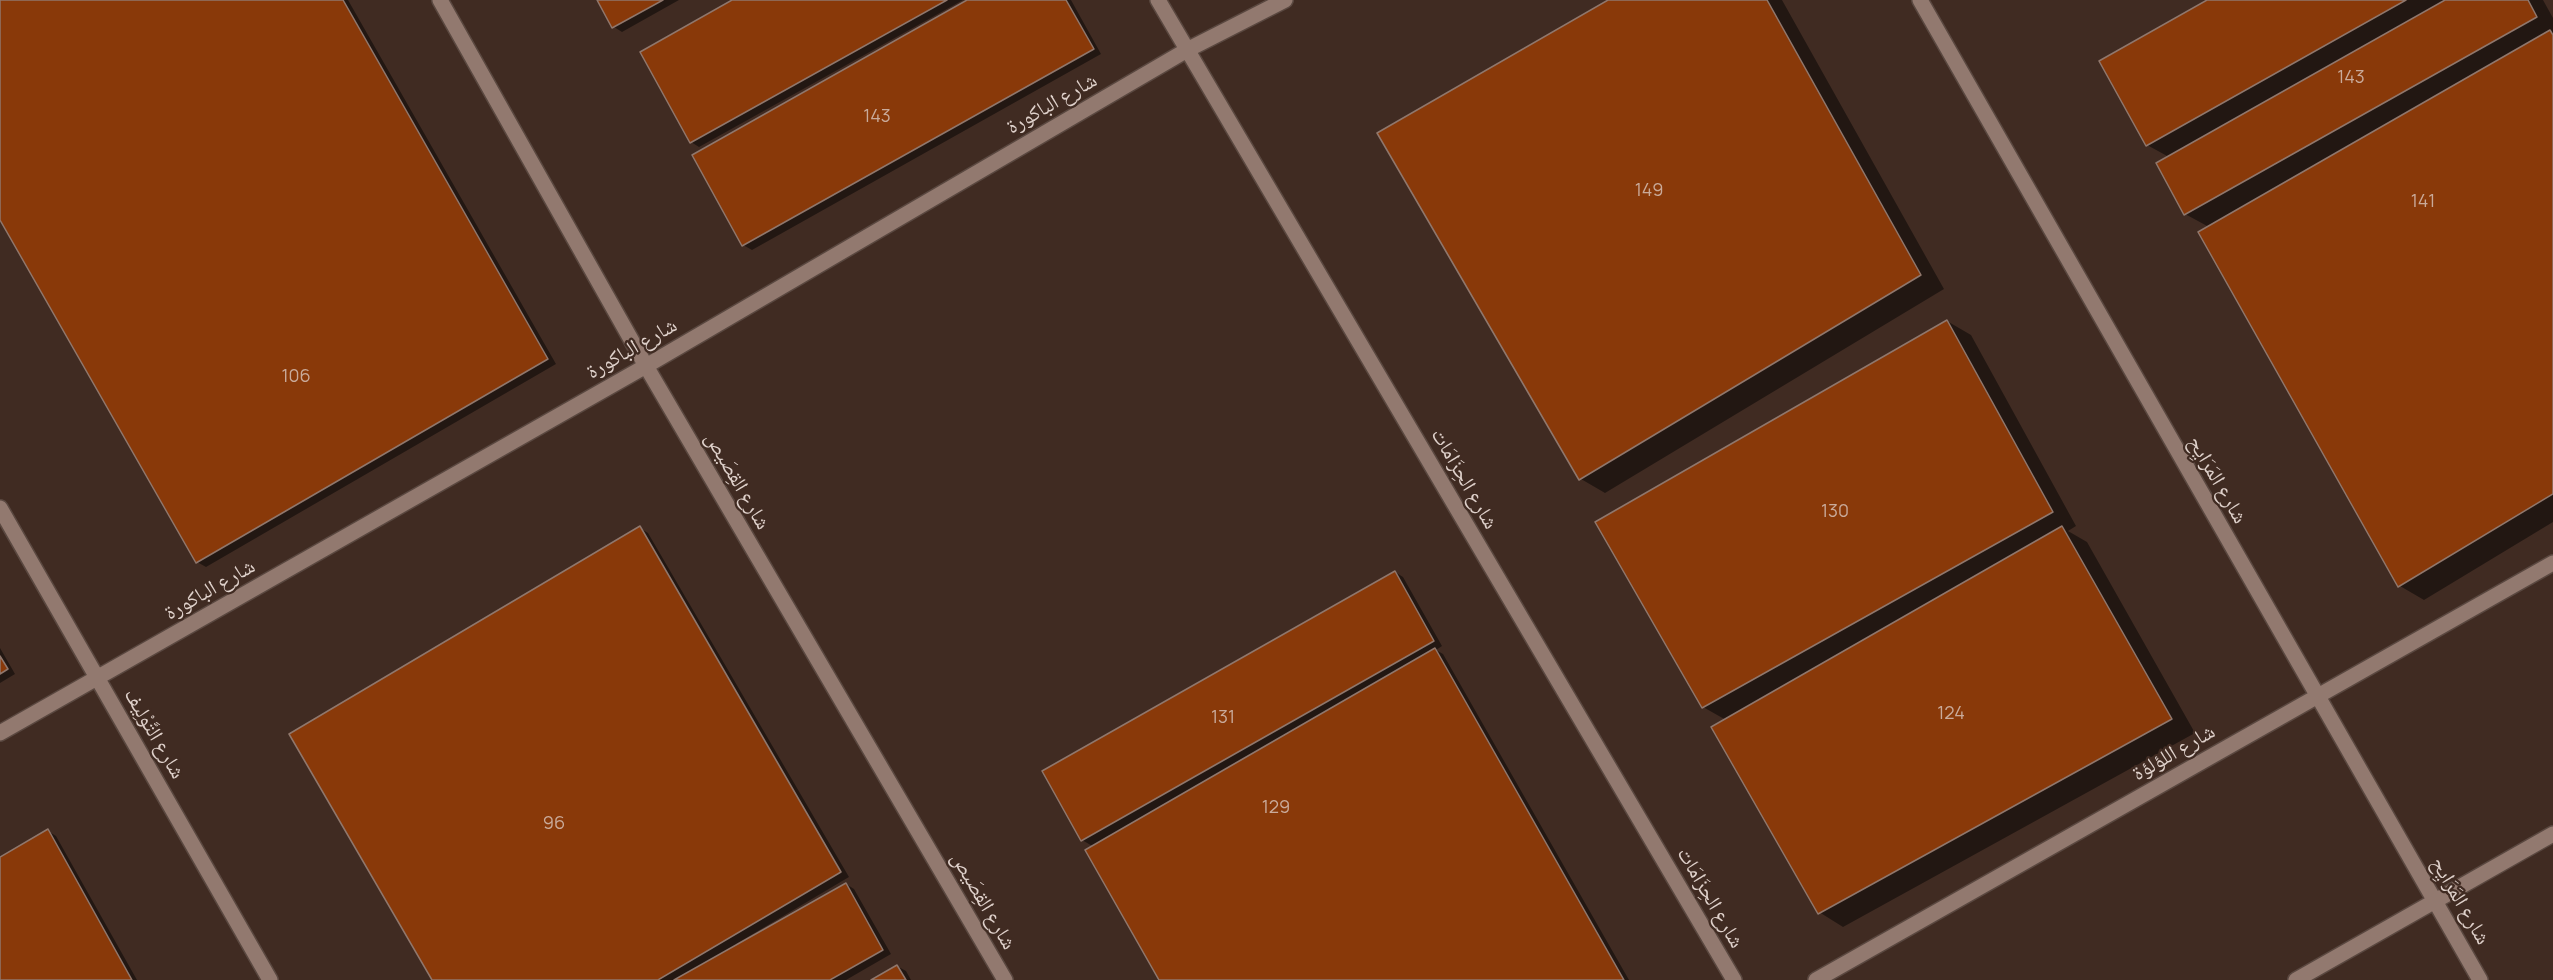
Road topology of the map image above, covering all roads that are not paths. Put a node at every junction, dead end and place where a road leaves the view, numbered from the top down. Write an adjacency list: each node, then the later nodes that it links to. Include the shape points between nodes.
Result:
1 (440, 0): 6 (street, شارع القِصَيص)
2 (1158, 0): 5 (street, شارع الحِزَامَات)
3 (1285, 0): 5 (street, شارع الباكورة)
4 (1920, 0): 10 (street, شارع المَرَايِح)
5 (1187, 50): 6 (street, شارع الباكورة); 16 (street, شارع الحِزَامَات)
6 (646, 366): 9 (street, شارع الباكورة); 15 (street, شارع القِصَيص)
7 (0, 508): 9 (street, شارع التَّوْلِيف)
8 (2553, 563): 10 (street, شارع اللؤلؤة)
9 (98, 678): 11 (street, شارع الباكورة); 14 (street, شارع التَّوْلِيف)
10 (2317, 696): 13 (street, شارع المَرَايِح); 17 (street, شارع اللؤلؤة)
11 (0, 733)
12 (2553, 834): 13 (street)
13 (2436, 899): 18 (street); 19 (street, شارع المَرَايِح)
14 (270, 980)
15 (1005, 980)
16 (1734, 980)
17 (1816, 980)
18 (2296, 980)
19 (2480, 980)

